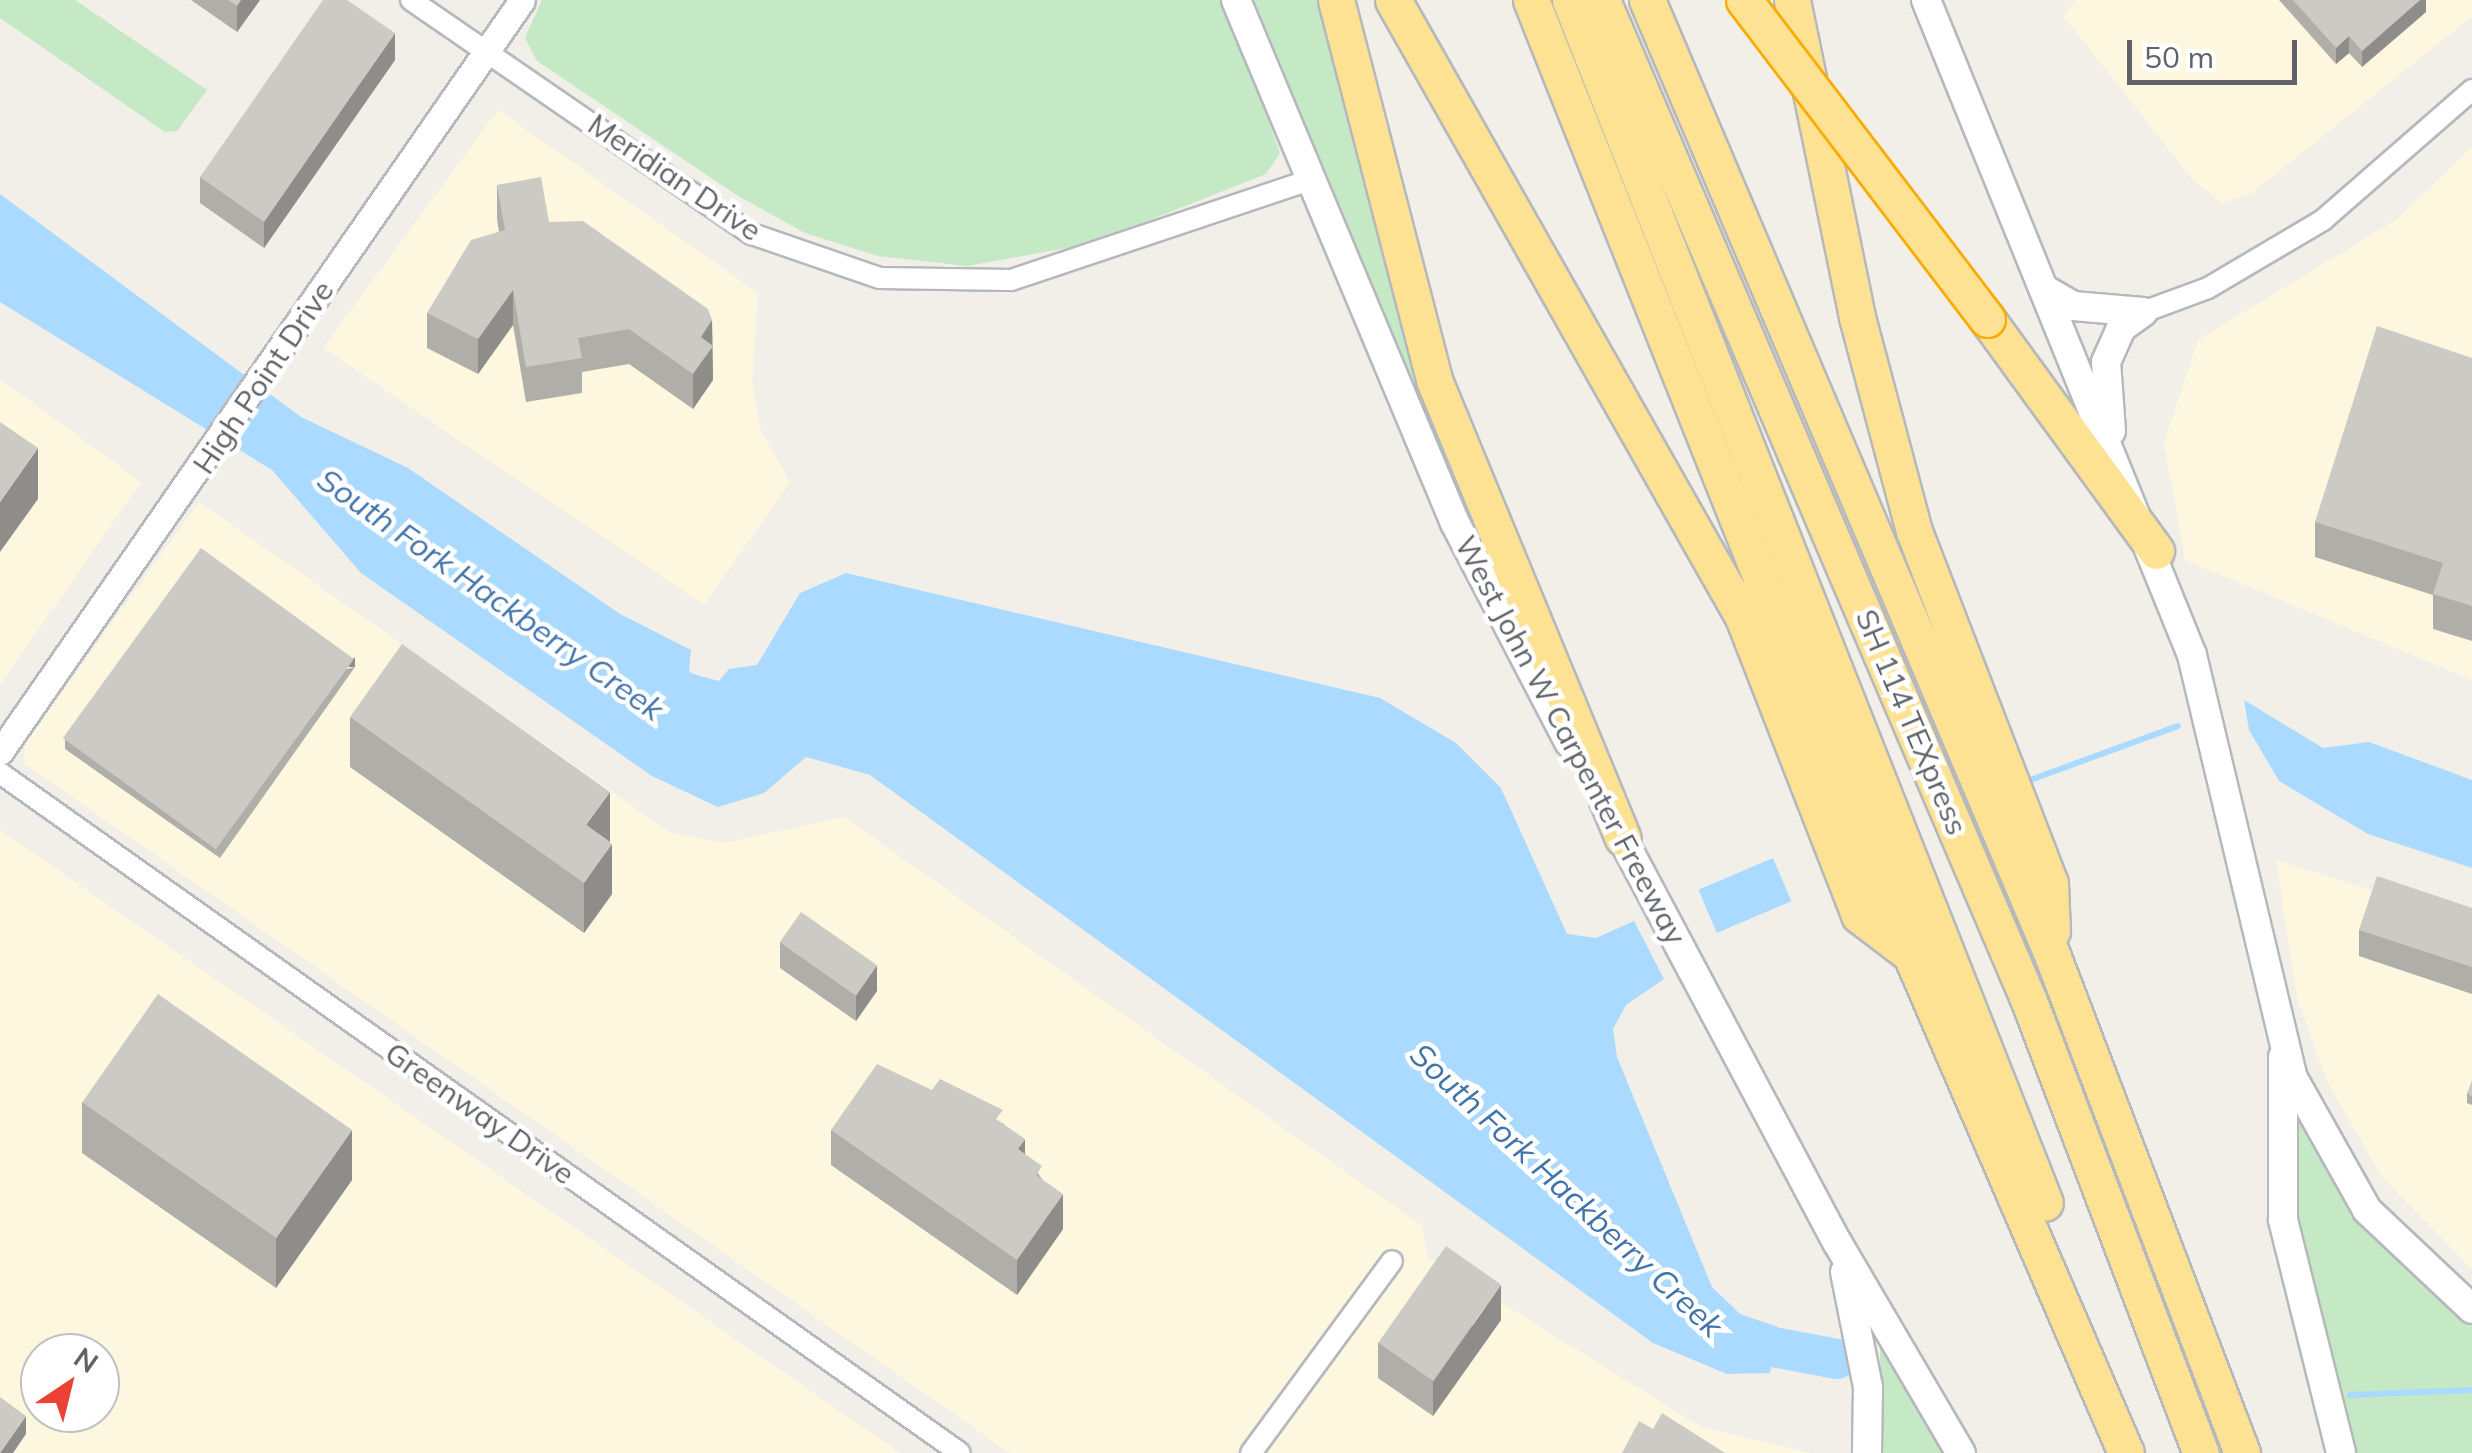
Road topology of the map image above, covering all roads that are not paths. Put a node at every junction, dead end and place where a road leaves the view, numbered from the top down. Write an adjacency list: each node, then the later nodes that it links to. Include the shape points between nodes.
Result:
1 (410, 0): 13 (street, Meridian Drive)
2 (522, 0): 13 (street, High Point Drive)
3 (1236, 0): 15 (main road, West John W Carpenter Freeway)
4 (1336, 0): 22 (highway, via 1434,380)
5 (1393, 0): 23 (highway, via 1743,617 1859,915)
6 (1531, 0): 23 (highway)
7 (1570, 0): 34 (highway, SH 114 TEXpress)
8 (1602, 0): 35 (highway, SH 114 TEXpress, via 2030,1001)
9 (1647, 0): 24 (highway)
10 (1744, 0): 19 (highway, bridge)
11 (1792, 0): 24 (highway, via 1857,317 1914,531 2050,884)
12 (1926, 0): 16 (main road)
13 (488, 52): 15 (street, Meridian Drive, via 752,234 880,278 1011,280); 20 (street, High Point Drive)
14 (2472, 90): 17 (street, via 2324,220 2208,288)
15 (1310, 180): 22 (main road, West John W Carpenter Freeway, via 1455,523)
16 (2044, 289): 17 (main road, via 2073,306); 18 (main road)
17 (2143, 312): 18 (main road, via 2121,328 2106,362)
18 (2117, 464): 19 (main road)
19 (2156, 552): 25 (main road, via 2225,763)
20 (0, 752)
21 (0, 773): 29 (street, Greenway Drive)
22 (1622, 838): 26 (main road, West John W Carpenter Freeway)
23 (1911, 955): 33 (highway)
24 (2053, 957): 36 (highway)
25 (2284, 1052): 28 (main road, via 2317,1131 2363,1204); 37 (main road, via 2276,1116 2283,1220)
26 (1837, 1242): 31 (main road, via 1864,1357); 32 (main road, West John W Carpenter Freeway)
27 (1392, 1261): 30 (street)
28 (2472, 1309)
29 (960, 1453)
30 (1252, 1453)
31 (1867, 1453)
32 (1961, 1453)
33 (2126, 1453)
34 (2148, 1453)
35 (2201, 1453)
36 (2242, 1453)
37 (2341, 1453)

